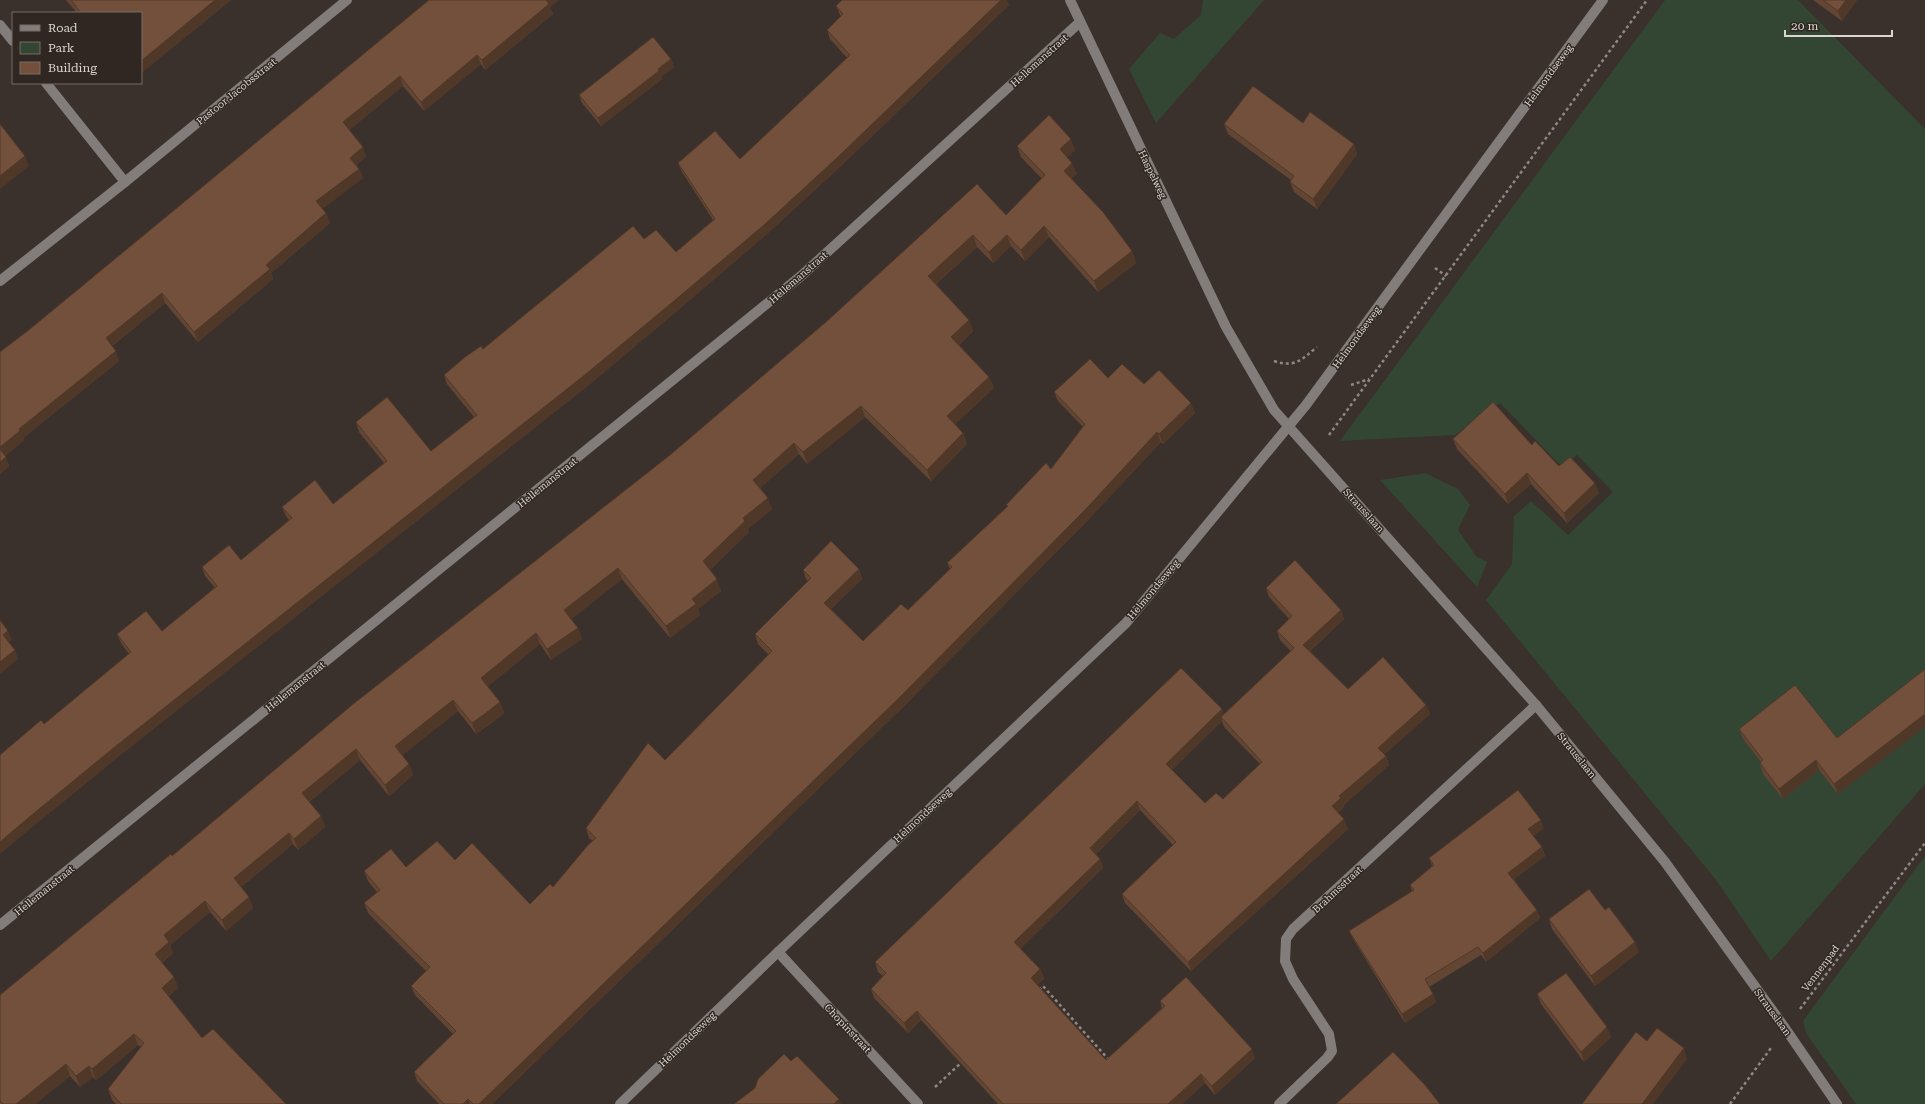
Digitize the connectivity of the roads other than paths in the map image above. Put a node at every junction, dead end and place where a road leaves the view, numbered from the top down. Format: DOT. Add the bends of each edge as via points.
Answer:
graph roads {
  1 [pos="347,0"];
  2 [pos="1070,0"];
  3 [pos="1603,0"];
  4 [pos="1080,22"];
  5 [pos="0,25"];
  6 [pos="12,40"];
  7 [pos="47,84"];
  8 [pos="125,182"];
  9 [pos="0,281"];
  10 [pos="1290,426"];
  11 [pos="1536,705"];
  12 [pos="0,925"];
  13 [pos="778,952"];
  14 [pos="620,1104"];
  15 [pos="918,1104"];
  16 [pos="1279,1104"];
  17 [pos="1837,1104"];
  1 -- 8 [label="street, Pastoor Jacobsstraat"];
  2 -- 4 [label="street, Haspelweg"];
  3 -- 10 [label="street, Helmondseweg"];
  4 -- 10 [label="street, Haspelweg" via="1237,348 1274,410"];
  4 -- 12 [label="street, Hellemanstraat" via="801,276"];
  5 -- 6 [label="street"];
  7 -- 8 [label="street"];
  8 -- 9 [label="street, Pastoor Jacobsstraat"];
  10 -- 11 [label="street, Strausslaan"];
  10 -- 13 [label="street, Helmondseweg" via="1126,623"];
  11 -- 16 [label="street, Brahmsstraat" via="1293,929 1286,939 1285,961 1293,979 1329,1034 1332,1051"];
  11 -- 17 [label="street, Strausslaan" via="1665,862"];
  13 -- 14 [label="street, Helmondseweg"];
  13 -- 15 [label="street, Chopinstraat"];
}
